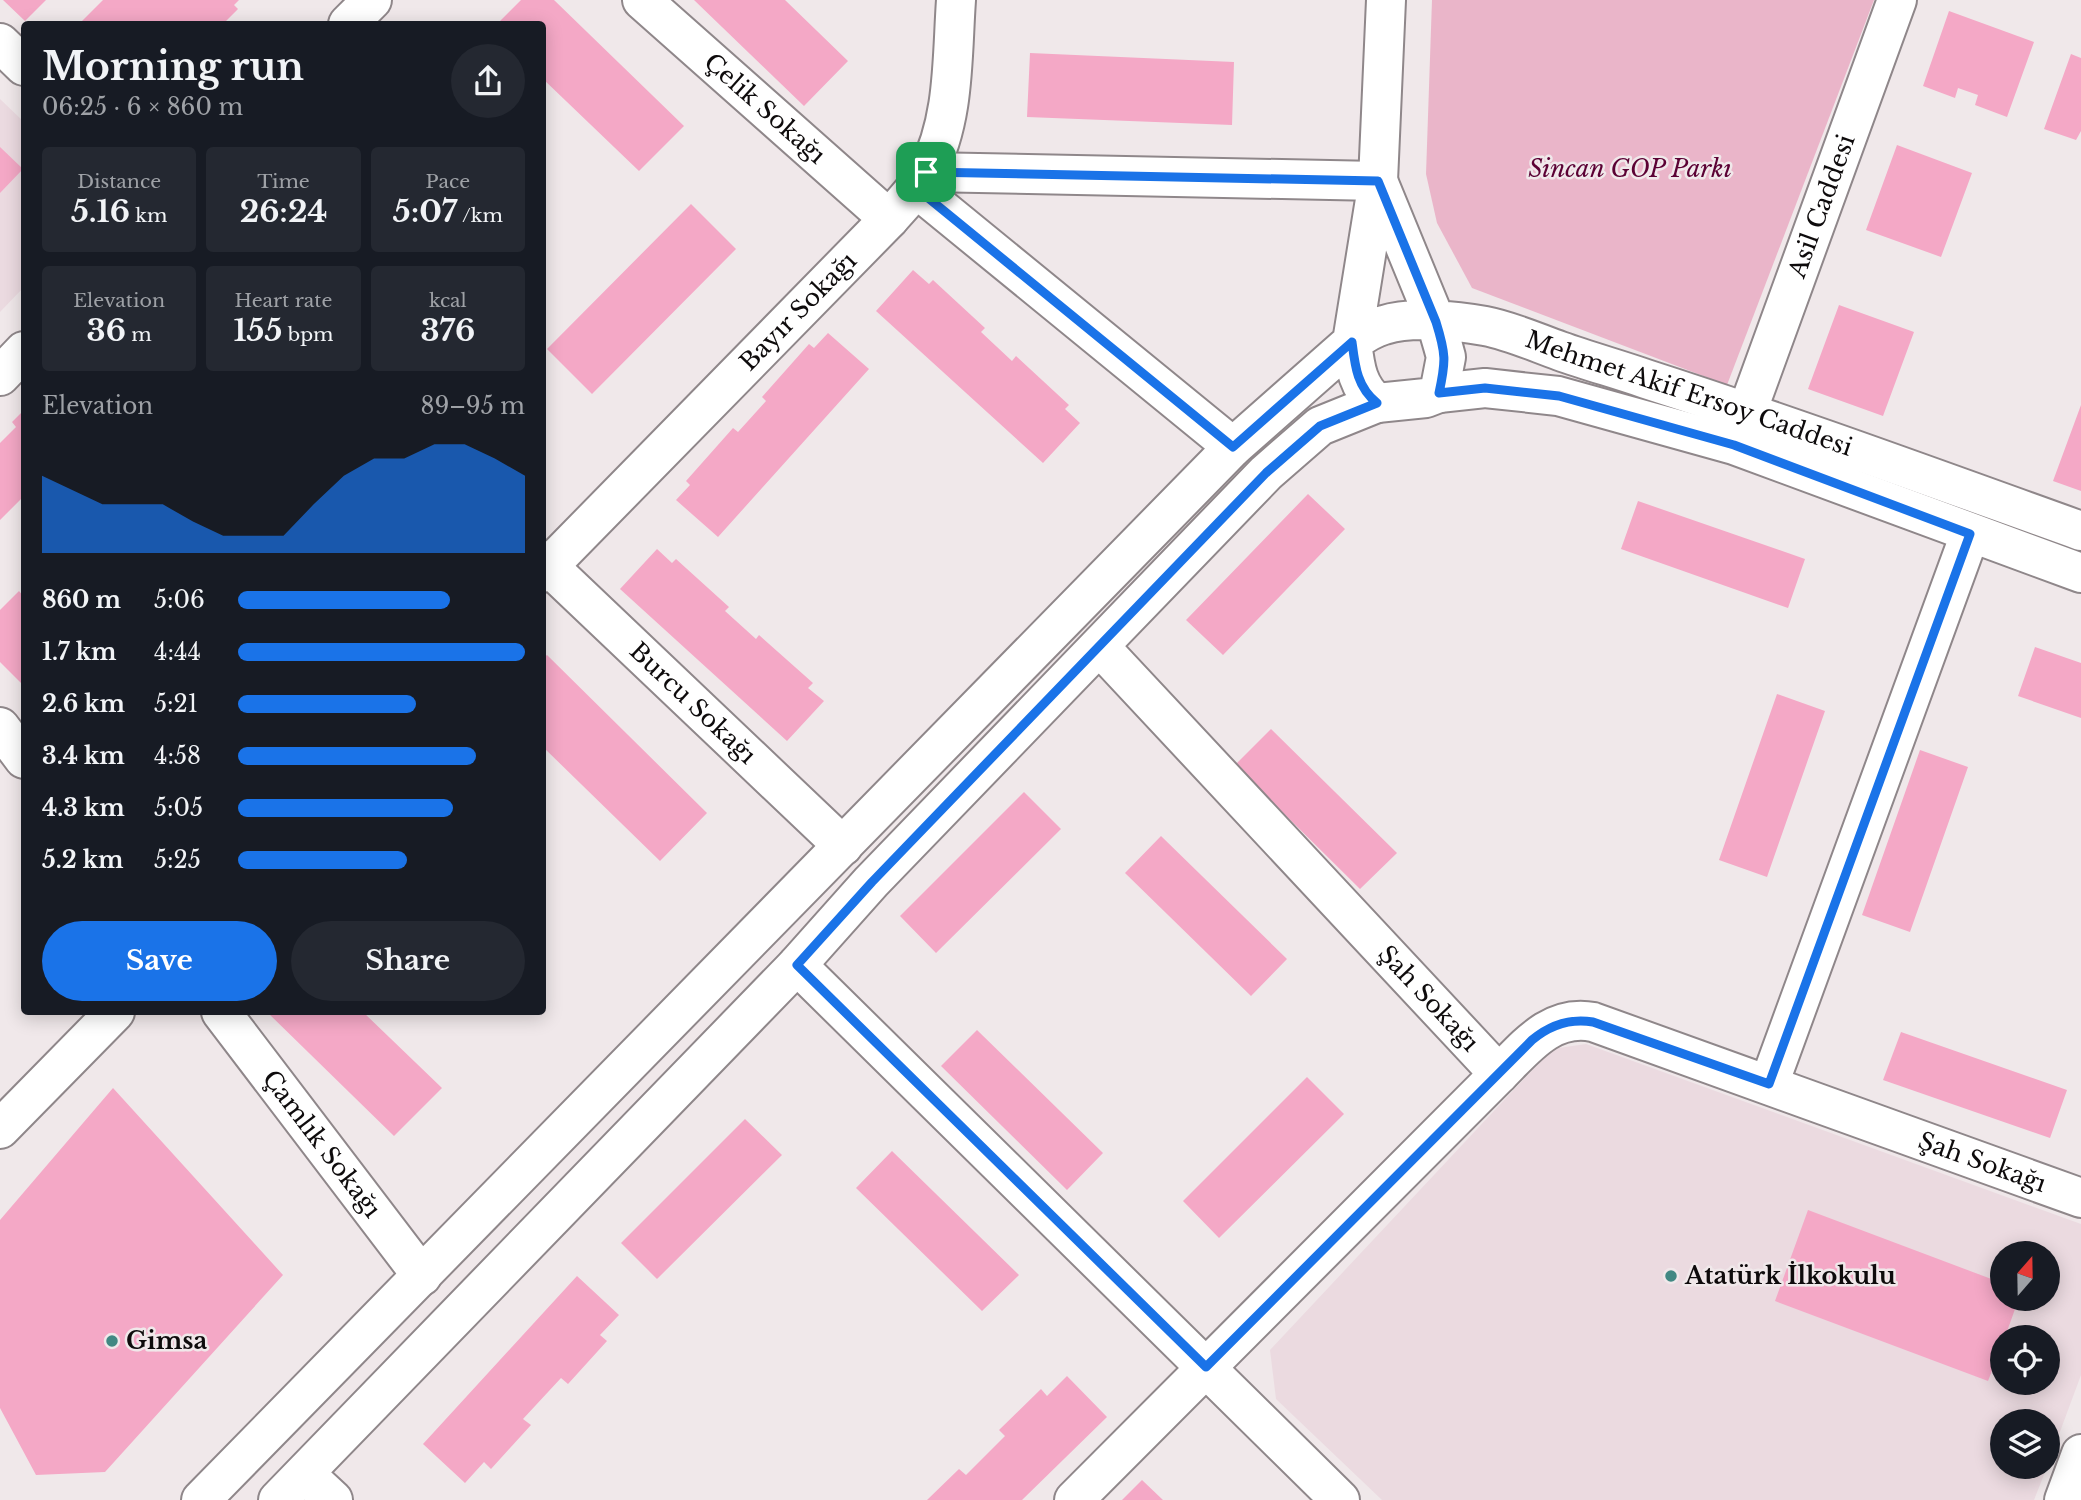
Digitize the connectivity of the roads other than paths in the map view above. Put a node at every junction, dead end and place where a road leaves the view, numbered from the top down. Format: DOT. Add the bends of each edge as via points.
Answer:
graph roads {
  1 [pos="372,0"];
  2 [pos="642,0"];
  3 [pos="956,0"];
  4 [pos="1386,0"];
  5 [pos="1897,0"];
  6 [pos="351,21"];
  7 [pos="0,43"];
  8 [pos="21,63"];
  9 [pos="921,180"];
  10 [pos="1378,181"];
  11 [pos="890,219"];
  12 [pos="1436,322"];
  13 [pos="1352,342"];
  14 [pos="21,354"];
  15 [pos="0,376"];
  16 [pos="1439,393"];
  17 [pos="1377,403"];
  18 [pos="1747,412"];
  19 [pos="1233,447"];
  20 [pos="2081,531"];
  21 [pos="1970,534"];
  22 [pos="546,565"];
  23 [pos="546,567"];
  24 [pos="2081,573"];
  25 [pos="1100,647"];
  26 [pos="0,727"];
  27 [pos="21,755"];
  28 [pos="843,846"];
  29 [pos="797,965"];
  30 [pos="111,1015"];
  31 [pos="222,1015"];
  32 [pos="1499,1074"];
  33 [pos="1769,1084"];
  34 [pos="0,1129"];
  35 [pos="2081,1198"];
  36 [pos="422,1276"];
  37 [pos="1206,1367"];
  38 [pos="2081,1454"];
  39 [pos="305,1474"];
  40 [pos="201,1500"];
  41 [pos="278,1500"];
  42 [pos="333,1500"];
  43 [pos="1074,1500"];
  44 [pos="1340,1500"];
  45 [pos="2064,1500"];
  1 -- 6 [label="street"];
  2 -- 11 [label="street, Çelik Sokağı"];
  3 -- 9 [label="street, Bayır Sokağı" via="946,117"];
  4 -- 10 [label="street"];
  5 -- 18 [label="street, Asil Caddesi"];
  7 -- 8 [label="street"];
  9 -- 10 [label="street"];
  9 -- 11 [label="street, Bayır Sokağı"];
  9 -- 19 [label="street"];
  10 -- 12 [label="street"];
  10 -- 13 [label="street"];
  11 -- 22 [label="street, Bayır Sokağı"];
  12 -- 13 [label="street" via="1396,322"];
  12 -- 16 [label="street" via="1446,357"];
  12 -- 18 [label="street, Mehmet Akif Ersoy Caddesi" via="1512,333"];
  13 -- 17 [label="street" via="1356,372 1368,396"];
  13 -- 19 [label="street"];
  14 -- 15 [label="street"];
  16 -- 17 [label="street"];
  16 -- 21 [label="street, Mehmet Akif Ersoy Caddesi" via="1485,388 1559,396 1734,445"];
  17 -- 25 [label="street" via="1320,426 1266,473"];
  18 -- 20 [label="street, Mehmet Akif Ersoy Caddesi"];
  19 -- 28 [label="street"];
  21 -- 24 [label="street, Mehmet Akif Ersoy Caddesi"];
  21 -- 33 [label="street"];
  23 -- 28 [label="street, Burcu Sokağı"];
  25 -- 29 [label="street"];
  25 -- 32 [label="street, Şah Sokağı"];
  26 -- 27 [label="street"];
  28 -- 36 [label="street"];
  29 -- 37 [label="street"];
  29 -- 39 [label="street"];
  30 -- 34 [label="street"];
  31 -- 36 [label="street, Çamlık Sokağı"];
  32 -- 33 [label="street, Şah Sokağı" via="1542,1032 1578,1020 1598,1023"];
  32 -- 37 [label="street"];
  33 -- 35 [label="street, Şah Sokağı"];
  36 -- 40 [label="street"];
  37 -- 43 [label="street"];
  37 -- 44 [label="street"];
  38 -- 45 [label="street"];
  39 -- 41 [label="street"];
  39 -- 42 [label="street"];
}
